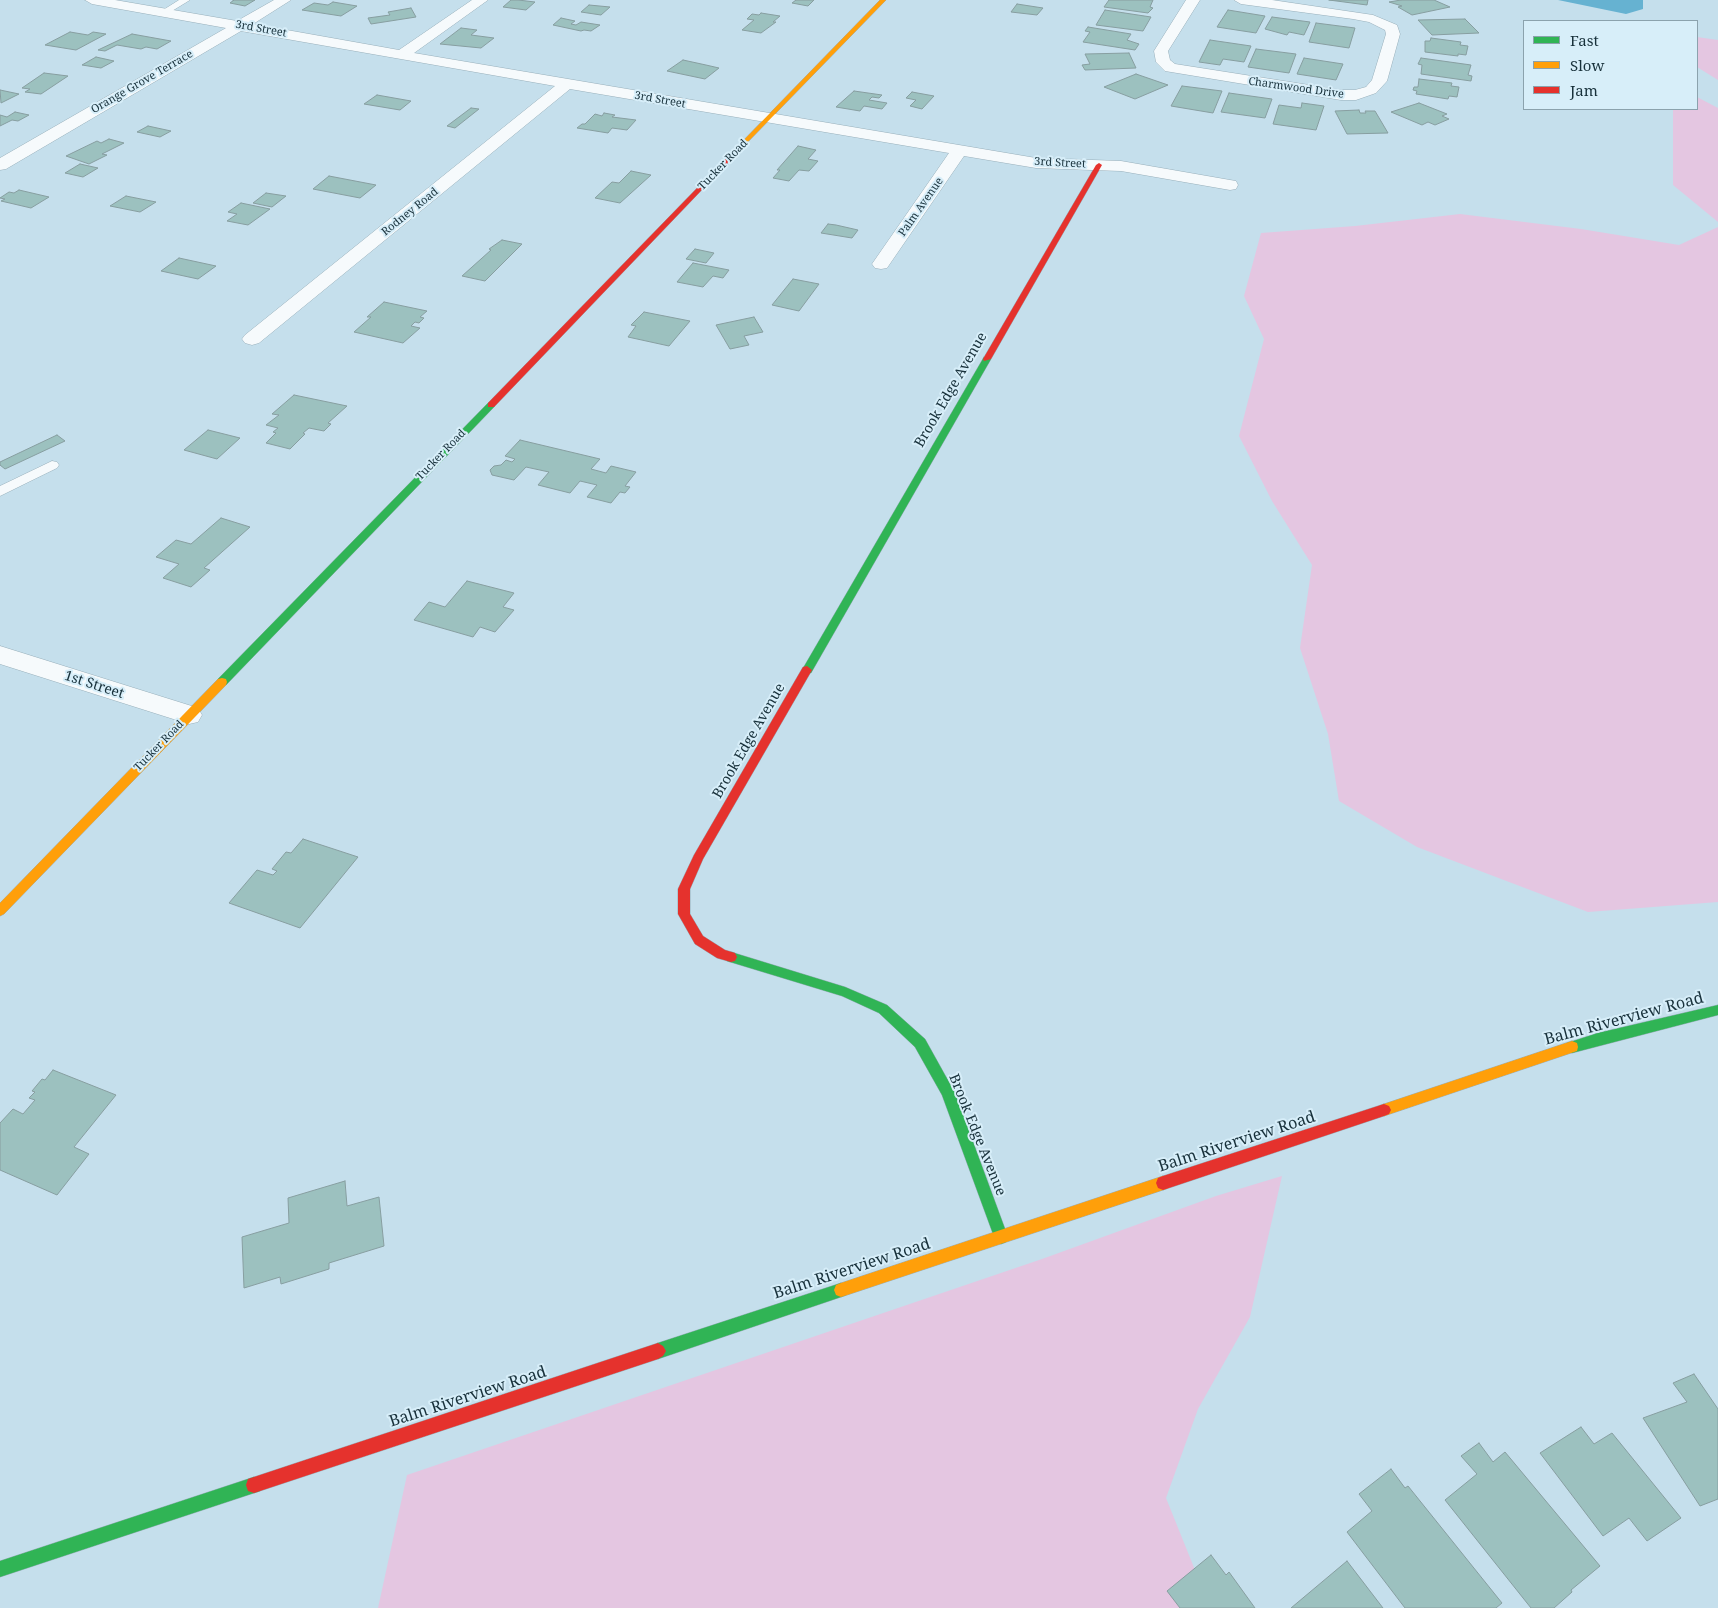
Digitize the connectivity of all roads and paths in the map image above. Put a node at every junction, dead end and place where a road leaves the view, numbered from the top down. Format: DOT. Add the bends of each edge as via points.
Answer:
graph roads {
  1 [pos="92,0"];
  2 [pos="186,0"];
  3 [pos="284,0"];
  4 [pos="481,0"];
  5 [pos="883,0"];
  6 [pos="1193,0"];
  7 [pos="1241,0"];
  8 [pos="164,12"];
  9 [pos="240,25"];
  10 [pos="401,54"];
  11 [pos="567,84"];
  12 [pos="769,118"];
  13 [pos="960,150"];
  14 [pos="0,165"];
  15 [pos="1099,165"];
  16 [pos="1230,185"];
  17 [pos="881,264"];
  18 [pos="252,339"];
  19 [pos="52,466"];
  20 [pos="0,492"];
  21 [pos="0,655"];
  22 [pos="189,715"];
  23 [pos="0,911"];
  24 [pos="1718,1010"];
  25 [pos="1001,1237"];
  26 [pos="0,1569"];
  1 -- 8 [label="street, 3rd Street"];
  2 -- 8 [label="lane"];
  3 -- 9 [label="street, Orange Grove Terrace"];
  4 -- 10 [label="street"];
  5 -- 12 [label="street, Tucker Road"];
  6 -- 7 [label="street, Charmwood Drive" via="1161,51 1160,57 1170,68 1341,95 1371,90 1379,81 1392,28 1373,19 1353,15"];
  8 -- 9 [label="street, 3rd Street"];
  9 -- 10 [label="street, 3rd Street"];
  9 -- 14 [label="street, Orange Grove Terrace"];
  10 -- 11 [label="street, 3rd Street"];
  11 -- 12 [label="street, 3rd Street"];
  11 -- 18 [label="street, Rodney Road"];
  12 -- 13 [label="street, 3rd Street"];
  12 -- 22 [label="street, Tucker Road"];
  13 -- 15 [label="street, 3rd Street" via="1036,163"];
  13 -- 17 [label="street, Palm Avenue"];
  15 -- 16 [label="street, 3rd Street"];
  15 -- 25 [label="street, Brook Edge Avenue" via="698,858 684,889 684,914 699,940 721,954 845,992 883,1009 920,1044 948,1093"];
  19 -- 20 [label="lane"];
  21 -- 22 [label="street, 1st Street"];
  22 -- 23 [label="street, Tucker Road"];
  24 -- 25 [label="street, Balm Riverview Road" via="1598,1039"];
  25 -- 26 [label="street, Balm Riverview Road"];
}
